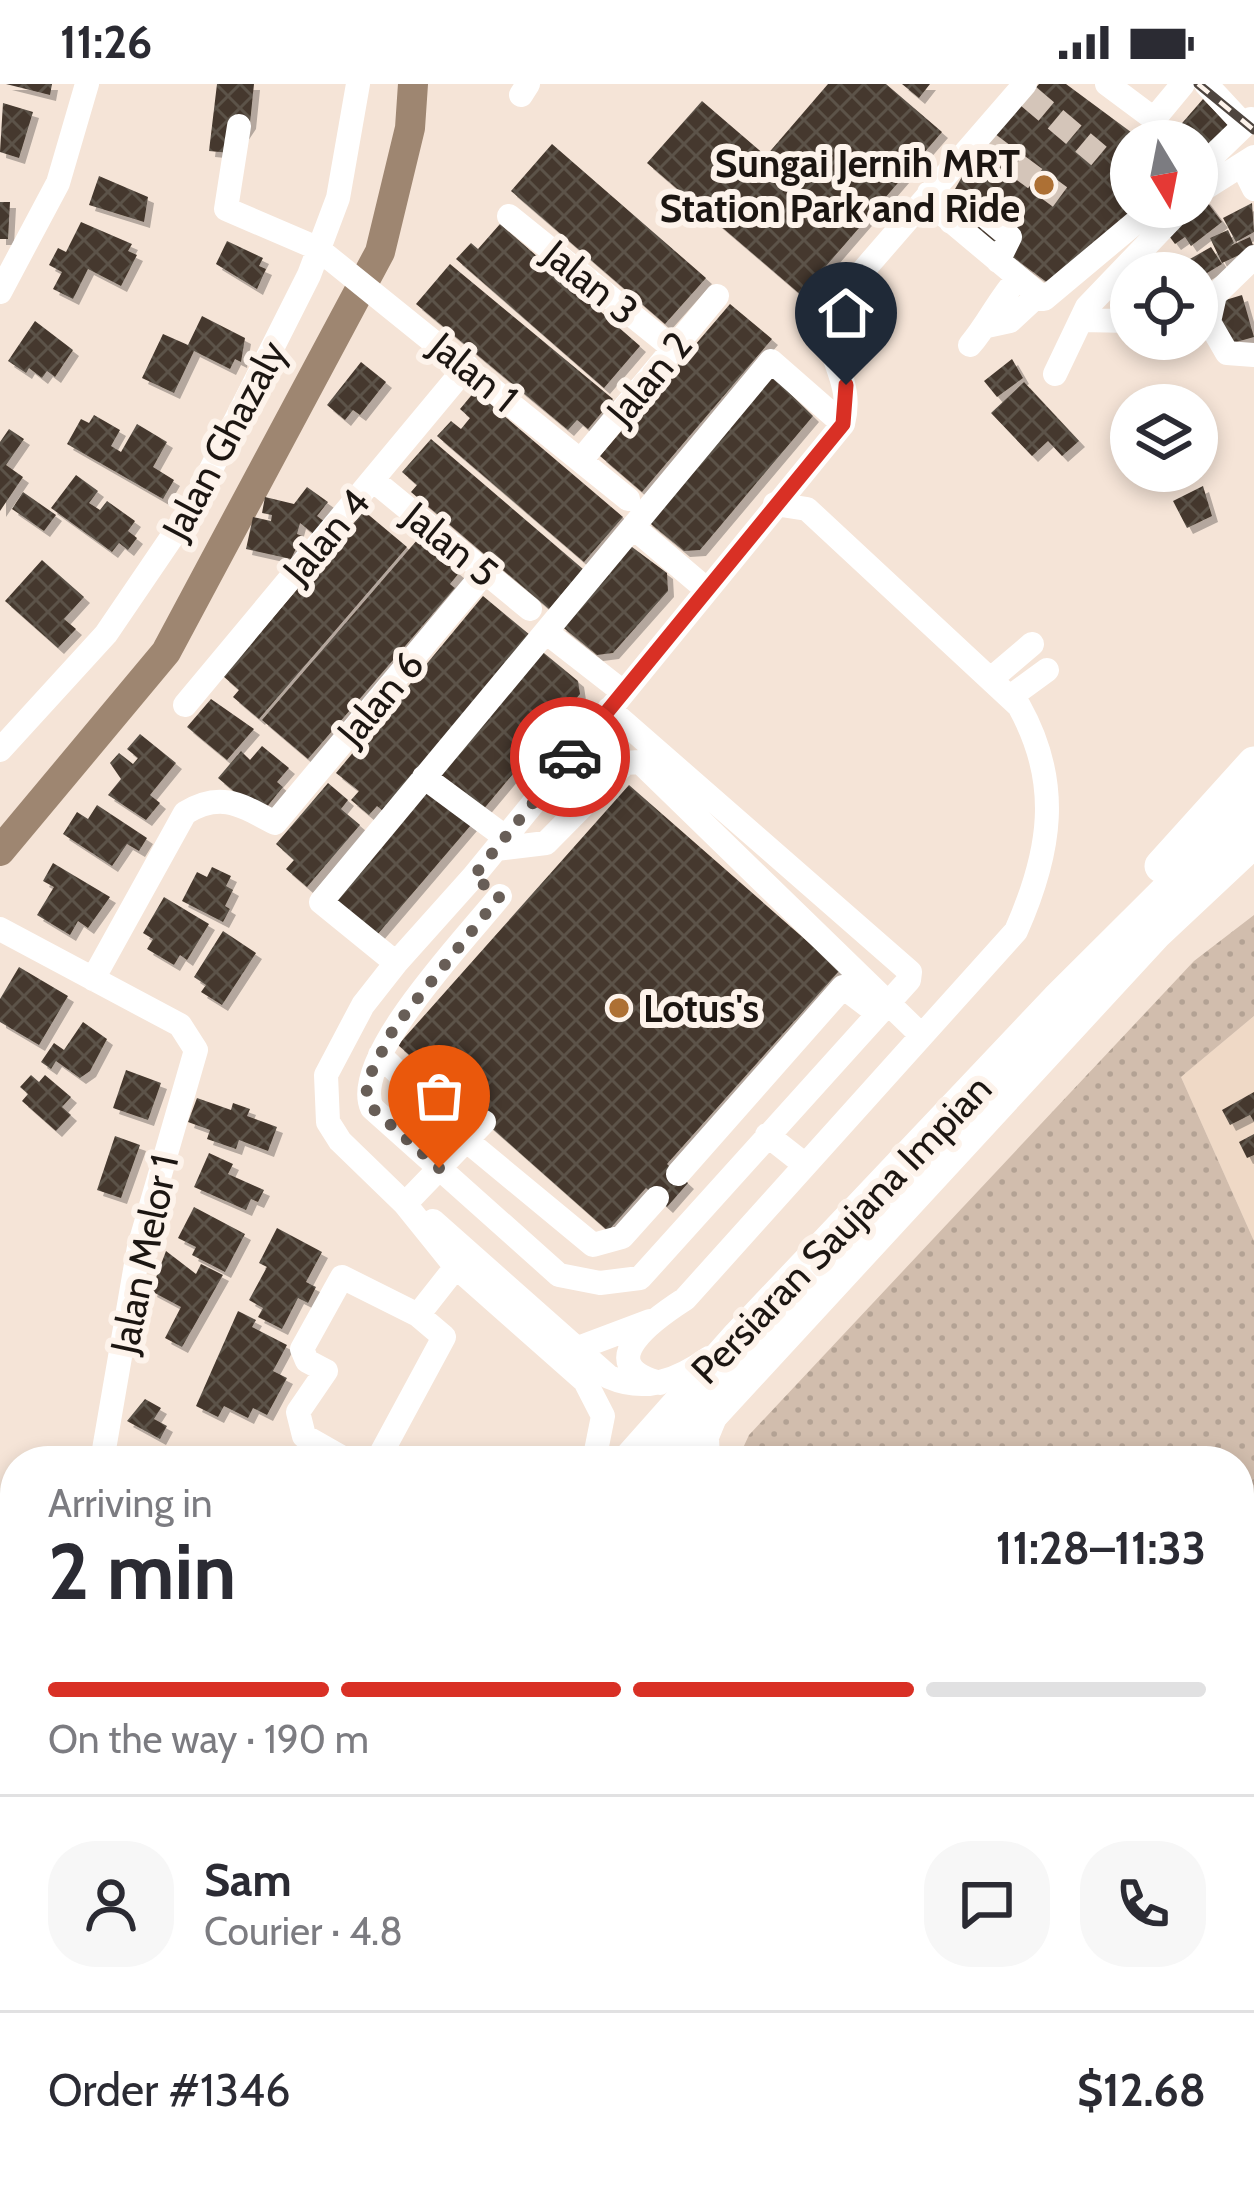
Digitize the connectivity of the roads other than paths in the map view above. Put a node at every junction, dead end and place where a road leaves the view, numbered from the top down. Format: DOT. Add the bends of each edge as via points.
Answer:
graph roads {
  1 [pos="87,84"];
  2 [pos="358,84"];
  3 [pos="1107,84"];
  4 [pos="1184,84"];
  5 [pos="1206,84"];
  6 [pos="1224,84"];
  7 [pos="1024,90"];
  8 [pos="1250,122"];
  9 [pos="239,126"];
  10 [pos="1218,152"];
  11 [pos="1248,161"];
  12 [pos="1218,180"];
  13 [pos="1254,189"];
  14 [pos="929,193"];
  15 [pos="508,216"];
  16 [pos="947,219"];
  17 [pos="896,227"];
  18 [pos="1129,228"];
  19 [pos="1161,228"];
  20 [pos="317,248"];
  21 [pos="1254,257"];
  22 [pos="1018,278"];
  23 [pos="1218,286"];
  24 [pos="0,292"];
  25 [pos="1038,295"];
  26 [pos="717,296"];
  27 [pos="1082,320"];
  28 [pos="1110,321"];
  29 [pos="1218,344"];
  30 [pos="674,349"];
  31 [pos="1254,356"];
  32 [pos="467,367"];
  33 [pos="1055,374"];
  34 [pos="843,424"];
  35 [pos="581,460"];
  36 [pos="801,473"];
  37 [pos="373,480"];
  38 [pos="628,499"];
  39 [pos="775,504"];
  40 [pos="807,509"];
  41 [pos="633,526"];
  42 [pos="485,572"];
  43 [pos="706,589"];
  44 [pos="530,609"];
  45 [pos="546,632"];
  46 [pos="1032,644"];
  47 [pos="1047,670"];
  48 [pos="991,679"];
  49 [pos="1010,698"];
  50 [pos="616,700"];
  51 [pos="185,705"];
  52 [pos="0,750"];
  53 [pos="1254,763"];
  54 [pos="424,777"];
  55 [pos="1254,804"];
  56 [pos="1254,842"];
  57 [pos="500,843"];
  58 [pos="1254,873"];
  59 [pos="473,877"];
  60 [pos="0,929"];
  61 [pos="396,963"];
  62 [pos="93,979"];
  63 [pos="882,1006"];
  64 [pos="1068,1010"];
  65 [pos="919,1033"];
  66 [pos="380,1055"];
  67 [pos="987,1096"];
  68 [pos="475,1131"];
  69 [pos="767,1135"];
  70 [pos="804,1164"];
  71 [pos="439,1168"];
  72 [pos="678,1174"];
  73 [pos="657,1198"];
  74 [pos="405,1204"];
  75 [pos="461,1259"];
  76 [pos="418,1316"];
  77 [pos="650,1321"];
  78 [pos="739,1336"];
  79 [pos="566,1352"];
  80 [pos="660,1383"];
  81 [pos="724,1396"];
  82 [pos="105,1446"];
  83 [pos="322,1446"];
  84 [pos="385,1446"];
  85 [pos="598,1446"];
  86 [pos="641,1446"];
  87 [pos="682,1446"];
  88 [pos="707,1446"];
  1 -- 24 [label="street" via="58,183"];
  2 -- 20 [label="street, Jalan Ghazaly" via="338,199"];
  3 -- 4 [label="street" via="1154,119"];
  5 -- 8 [label="street"];
  6 -- 8 [label="street"];
  7 -- 14 [label="street"];
  8 -- 10 [label="street"];
  9 -- 20 [label="street, Jalan 1" via="226,208"];
  11 -- 12 [label="street"];
  11 -- 13 [label="street"];
  14 -- 16 [label="street"];
  14 -- 17 [label="street"];
  15 -- 30 [label="street, Jalan 3"];
  16 -- 17 [label="street"];
  16 -- 22 [label="street"];
  17 -- 34 [label="street" via="836,302 826,329 846,385"];
  18 -- 25 [label="street" via="1044,299"];
  19 -- 27 [label="street"];
  20 -- 32 [label="street, Jalan 1"];
  20 -- 52 [label="street, Jalan Ghazaly" via="221,451 149,576"];
  21 -- 23 [label="street"];
  22 -- 25 [label="street"];
  22 -- 25 [label="street" via="992,305 978,336"];
  26 -- 30 [label="street, Jalan 2"];
  27 -- 28 [label="street"];
  27 -- 33 [label="street"];
  29 -- 31 [label="street"];
  30 -- 35 [label="street, Jalan 2"];
  32 -- 35 [label="street, Jalan 1"];
  32 -- 37 [label="street, Jalan 4"];
  34 -- 36 [label="street"];
  34 -- 41 [label="street" via="771,361"];
  35 -- 38 [label="street, Jalan 1"];
  36 -- 39 [label="street"];
  36 -- 40 [label="street"];
  37 -- 42 [label="street, Jalan 5"];
  37 -- 51 [label="street, Jalan 4"];
  39 -- 40 [label="street"];
  39 -- 43 [label="street"];
  40 -- 48 [label="street"];
  41 -- 43 [label="street"];
  41 -- 45 [label="street"];
  42 -- 44 [label="street, Jalan 5"];
  42 -- 62 [label="street, Jalan 6" via="275,824 234,801 208,799 185,813"];
  43 -- 50 [label="street"];
  45 -- 50 [label="street"];
  45 -- 54 [label="street"];
  46 -- 48 [label="street"];
  47 -- 49 [label="street"];
  48 -- 49 [label="street"];
  49 -- 65 [label="street" via="1041,746 1047,786 1033,893 1016,931"];
  50 -- 57 [label="street"];
  50 -- 63 [label="street" via="906,966 909,980"];
  53 -- 64 [label="highway" via="1110,923"];
  54 -- 57 [label="street"];
  54 -- 61 [label="street" via="321,902"];
  55 -- 64 [label="highway"];
  56 -- 64 [label="highway"];
  57 -- 59 [label="street"];
  57 -- 63 [label="street" via="545,843 625,764 640,762"];
  58 -- 64 [label="highway"];
  59 -- 61 [label="street"];
  59 -- 66 [label="street" via="508,901 394,1028"];
  60 -- 62 [label="street"];
  61 -- 74 [label="street" via="336,1053 324,1099 340,1141"];
  62 -- 82 [label="street, Jalan Melor 1" via="180,1025 196,1050 139,1247"];
  63 -- 65 [label="street"];
  63 -- 69 [label="street"];
  63 -- 72 [label="street" via="843,987"];
  64 -- 67 [label="highway, Persiaran Saujana Impian"];
  65 -- 70 [label="street"];
  66 -- 68 [label="street"];
  66 -- 71 [label="street" via="365,1085 372,1108"];
  67 -- 78 [label="highway, Persiaran Saujana Impian"];
  67 -- 81 [label="highway, Persiaran Saujana Impian"];
  68 -- 71 [label="street"];
  68 -- 73 [label="street" via="593,1245 622,1237"];
  69 -- 70 [label="street"];
  69 -- 71 [label="street" via="640,1278 600,1283 559,1275"];
  70 -- 77 [label="street" via="685,1299"];
  71 -- 74 [label="street"];
  74 -- 75 [label="street"];
  75 -- 76 [label="street"];
  75 -- 79 [label="street"];
  76 -- 83 [label="street" via="342,1277 302,1349 326,1371 298,1412 304,1436"];
  76 -- 84 [label="street" via="440,1328 441,1346"];
  77 -- 79 [label="street"];
  77 -- 80 [label="street" via="628,1353 638,1373"];
  78 -- 80 [label="street"];
  78 -- 86 [label="highway, Persiaran Saujana Impian"];
  79 -- 80 [label="street" via="624,1383"];
  79 -- 85 [label="street" via="597,1400"];
  81 -- 87 [label="highway, Persiaran Saujana Impian"];
  81 -- 88 [label="street"];
}
